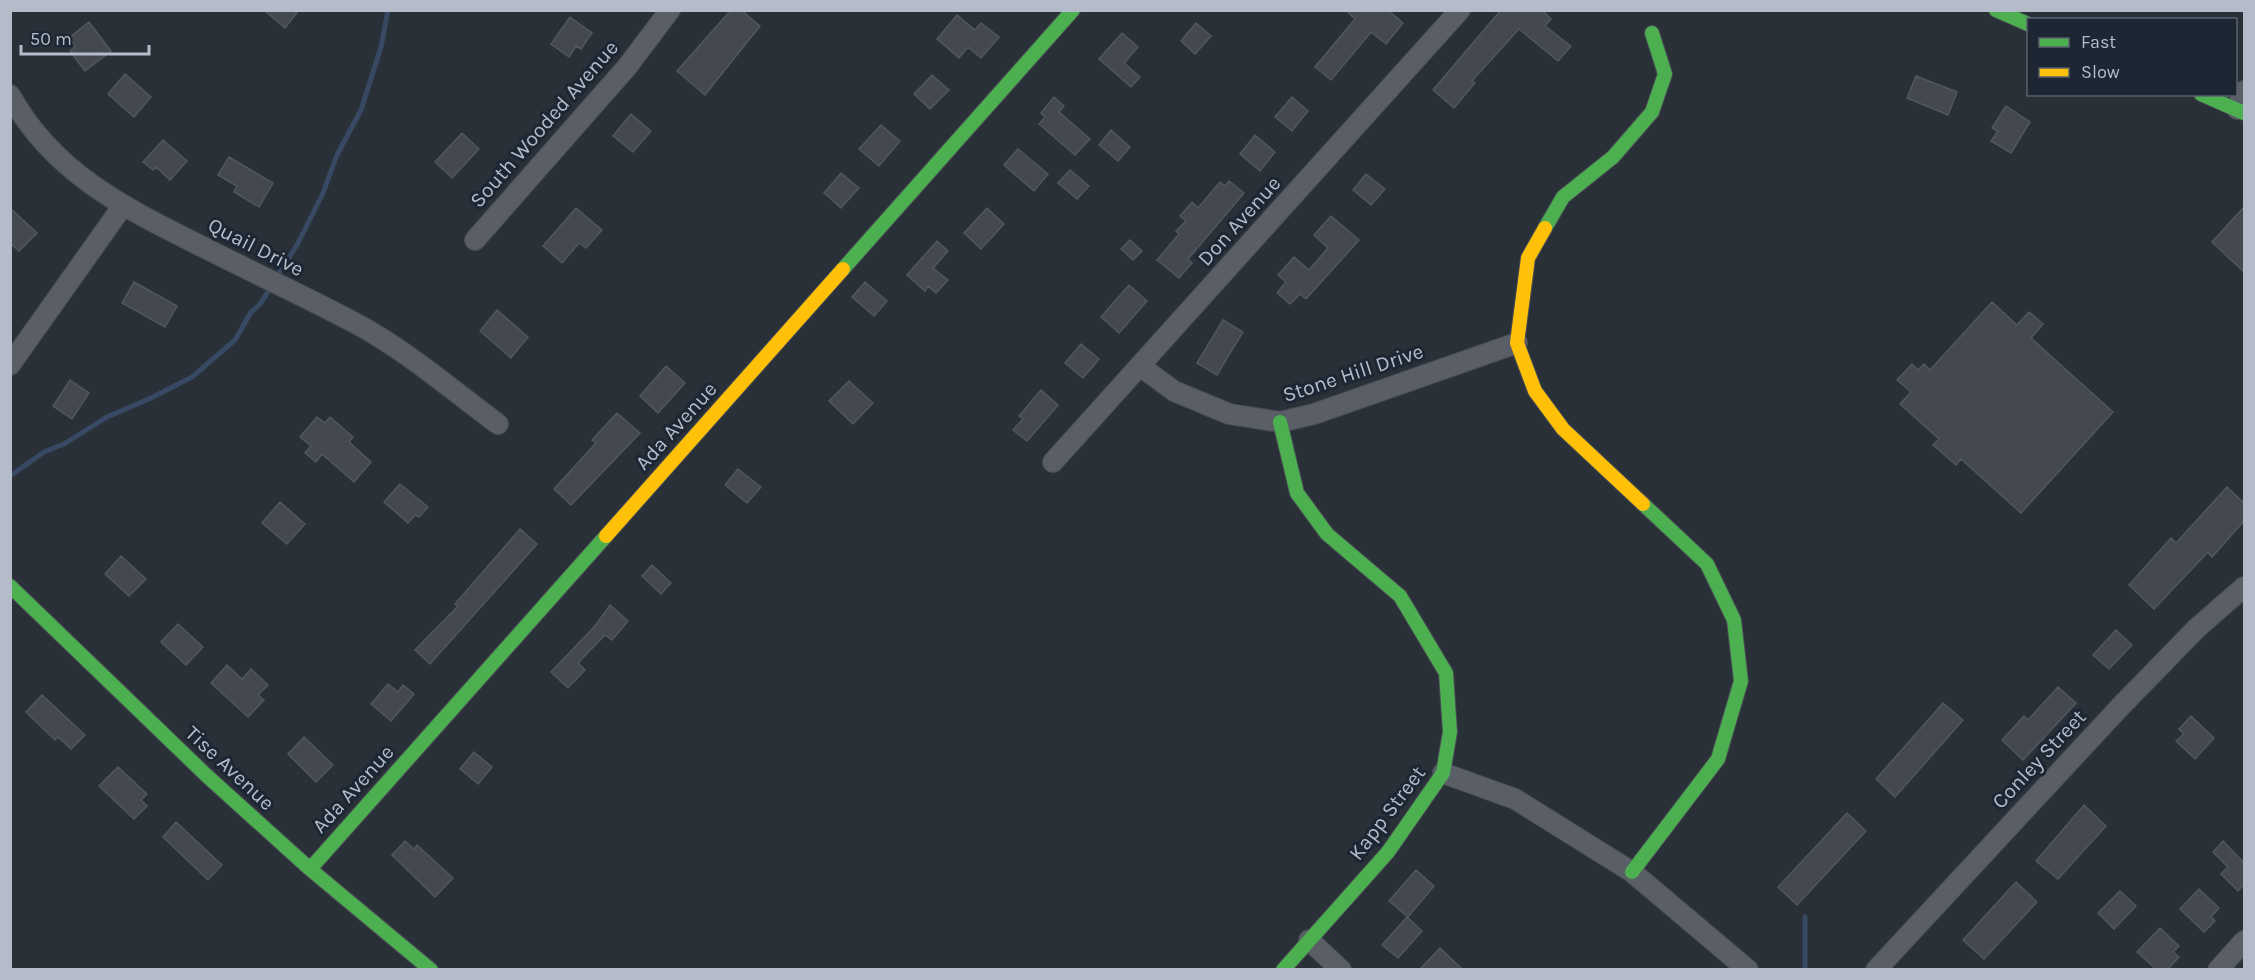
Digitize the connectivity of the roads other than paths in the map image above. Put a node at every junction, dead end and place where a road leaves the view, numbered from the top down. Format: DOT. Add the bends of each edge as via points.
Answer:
graph roads {
  1 [pos="670,10"];
  2 [pos="1073,10"];
  3 [pos="1460,10"];
  4 [pos="1995,10"];
  5 [pos="2027,24"];
  6 [pos="1652,33"];
  7 [pos="2244,91"];
  8 [pos="10,95"];
  9 [pos="2206,96"];
  10 [pos="2241,111"];
  11 [pos="122,207"];
  12 [pos="475,240"];
  13 [pos="1517,343"];
  14 [pos="10,365"];
  15 [pos="1140,366"];
  16 [pos="1280,422"];
  17 [pos="498,424"];
  18 [pos="1053,462"];
  19 [pos="10,586"];
  20 [pos="2244,587"];
  21 [pos="1443,774"];
  22 [pos="310,869"];
  23 [pos="1632,872"];
  24 [pos="1309,940"];
  25 [pos="2244,941"];
  26 [pos="431,969"];
  27 [pos="1283,969"];
  28 [pos="1341,969"];
  29 [pos="1748,969"];
  30 [pos="1876,969"];
  31 [pos="2218,969"];
  1 -- 12 [label="street, South Wooded Avenue" via="627,68"];
  2 -- 22 [label="street, Ada Avenue"];
  3 -- 15 [label="street, Don Avenue"];
  4 -- 5 [label="street"];
  6 -- 13 [label="street" via="1665,74 1652,112 1613,157 1563,197 1528,258"];
  7 -- 10 [label="street"];
  8 -- 11 [label="street, Quail Drive" via="47,147"];
  9 -- 10 [label="street"];
  11 -- 14 [label="street"];
  11 -- 17 [label="street, Quail Drive" via="359,325"];
  13 -- 16 [label="street, Stone Hill Drive" via="1314,414"];
  13 -- 23 [label="street" via="1535,391 1563,429 1707,564 1734,620 1741,681 1718,759"];
  15 -- 16 [label="street, Stone Hill Drive" via="1174,391 1229,414"];
  15 -- 18 [label="street, Don Avenue"];
  16 -- 21 [label="street, Kapp Street" via="1297,493 1327,534 1400,596 1446,673 1450,732"];
  19 -- 22 [label="street, Tise Avenue"];
  20 -- 30 [label="street, Conley Street" via="2127,699"];
  21 -- 23 [label="street" via="1515,799"];
  21 -- 24 [label="street, Kapp Street" via="1388,852"];
  22 -- 26 [label="street, Tise Avenue"];
  23 -- 29 [label="street"];
  24 -- 27 [label="street, Kapp Street"];
  24 -- 28 [label="street"];
  25 -- 31 [label="street"];
}
